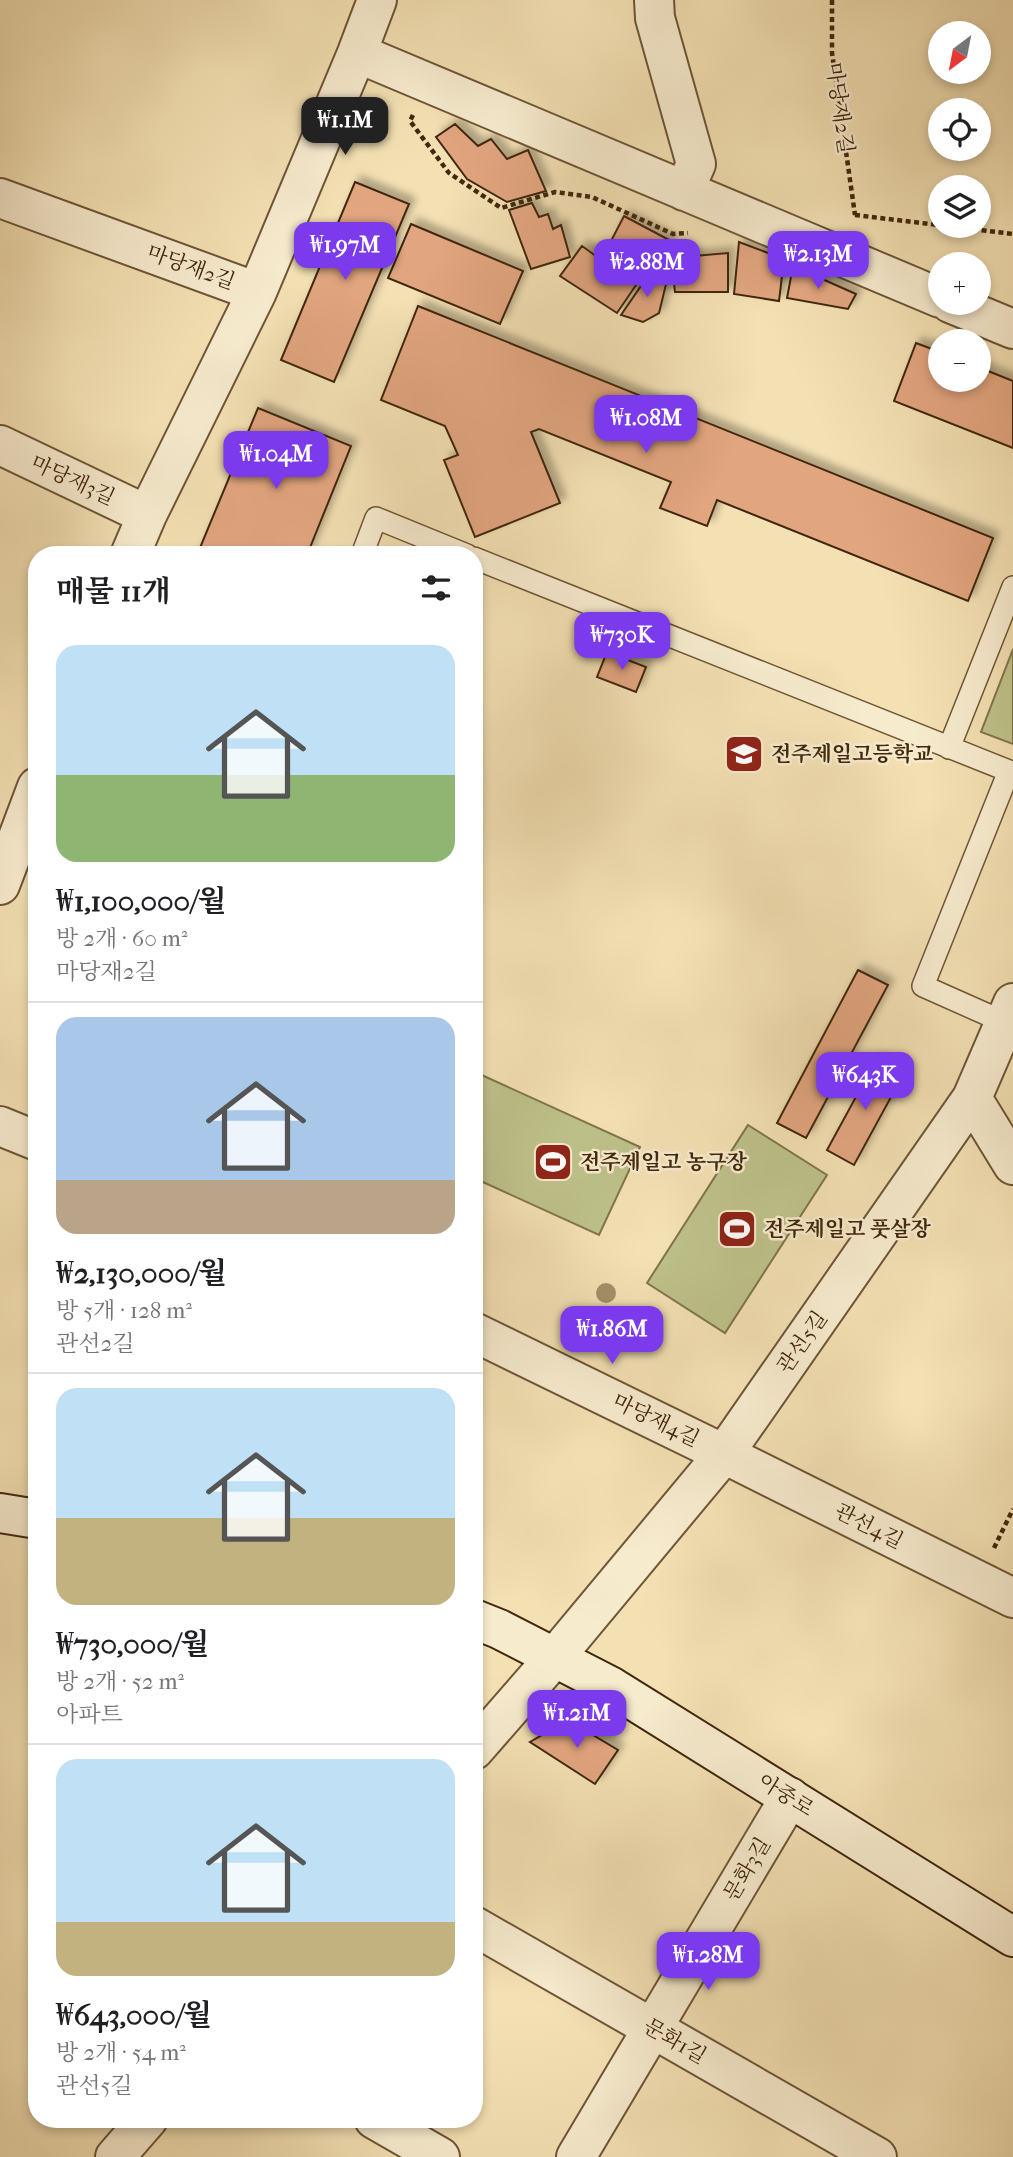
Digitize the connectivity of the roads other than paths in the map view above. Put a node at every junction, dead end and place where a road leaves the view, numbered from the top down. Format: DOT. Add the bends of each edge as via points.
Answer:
graph roads {
  1 [pos="377,0"];
  2 [pos="654,0"];
  3 [pos="357,53"];
  4 [pos="684,191"];
  5 [pos="0,198"];
  6 [pos="257,292"];
  7 [pos="928,293"];
  8 [pos="979,315"];
  9 [pos="1013,329"];
  10 [pos="0,445"];
  11 [pos="147,515"];
  12 [pos="135,546"];
  13 [pos="366,546"];
  14 [pos="444,546"];
  15 [pos="483,562"];
  16 [pos="1013,587"];
  17 [pos="949,748"];
  18 [pos="28,815"];
  19 [pos="0,885"];
  20 [pos="1009,1012"];
  21 [pos="972,1098"];
  22 [pos="0,1126"];
  23 [pos="28,1137"];
  24 [pos="1013,1165"];
  25 [pos="483,1336"];
  26 [pos="724,1454"];
  27 [pos="0,1513"];
  28 [pos="28,1518"];
  29 [pos="1013,1598"];
  30 [pos="483,1623"];
  31 [pos="555,1657"];
  32 [pos="483,1740"];
  33 [pos="790,1797"];
  34 [pos="483,1931"];
  35 [pos="1013,1937"];
  36 [pos="653,2028"];
  37 [pos="140,2128"];
  38 [pos="390,2128"];
  39 [pos="115,2157"];
  40 [pos="440,2157"];
  41 [pos="576,2157"];
  42 [pos="877,2157"];
  1 -- 3 [label="street, 마당재2길"];
  2 -- 4 [label="street" via="696,164"];
  3 -- 4 [label="street"];
  3 -- 6 [label="street, 마당재2길"];
  4 -- 7 [label="street"];
  5 -- 6 [label="street, 마당재2길"];
  6 -- 11 [label="street"];
  8 -- 9 [label="street"];
  10 -- 11 [label="street, 마당재3길"];
  11 -- 12 [label="street"];
  13 -- 14 [label="lane" via="376,519"];
  15 -- 17 [label="lane"];
  16 -- 17 [label="lane"];
  17 -- 20 [label="lane" via="1009,771 923,986"];
  18 -- 19 [label="street"];
  20 -- 21 [label="street, 관선5길"];
  21 -- 24 [label="street"];
  21 -- 26 [label="street, 관선5길"];
  22 -- 23 [label="street"];
  25 -- 26 [label="street, 마당재4길"];
  26 -- 29 [label="street, 관선4길"];
  26 -- 31 [label="street, 관선5길"];
  27 -- 28 [label="street"];
  30 -- 31 [label="street, 아중로"];
  31 -- 32 [label="street"];
  31 -- 33 [label="street, 아중로"];
  33 -- 35 [label="street, 아중로"];
  33 -- 36 [label="street, 문화3길"];
  34 -- 36 [label="street, 문화1길"];
  36 -- 41 [label="street, 문화3길"];
  36 -- 42 [label="street, 문화1길"];
  37 -- 39 [label="street"];
  38 -- 40 [label="street"];
}
